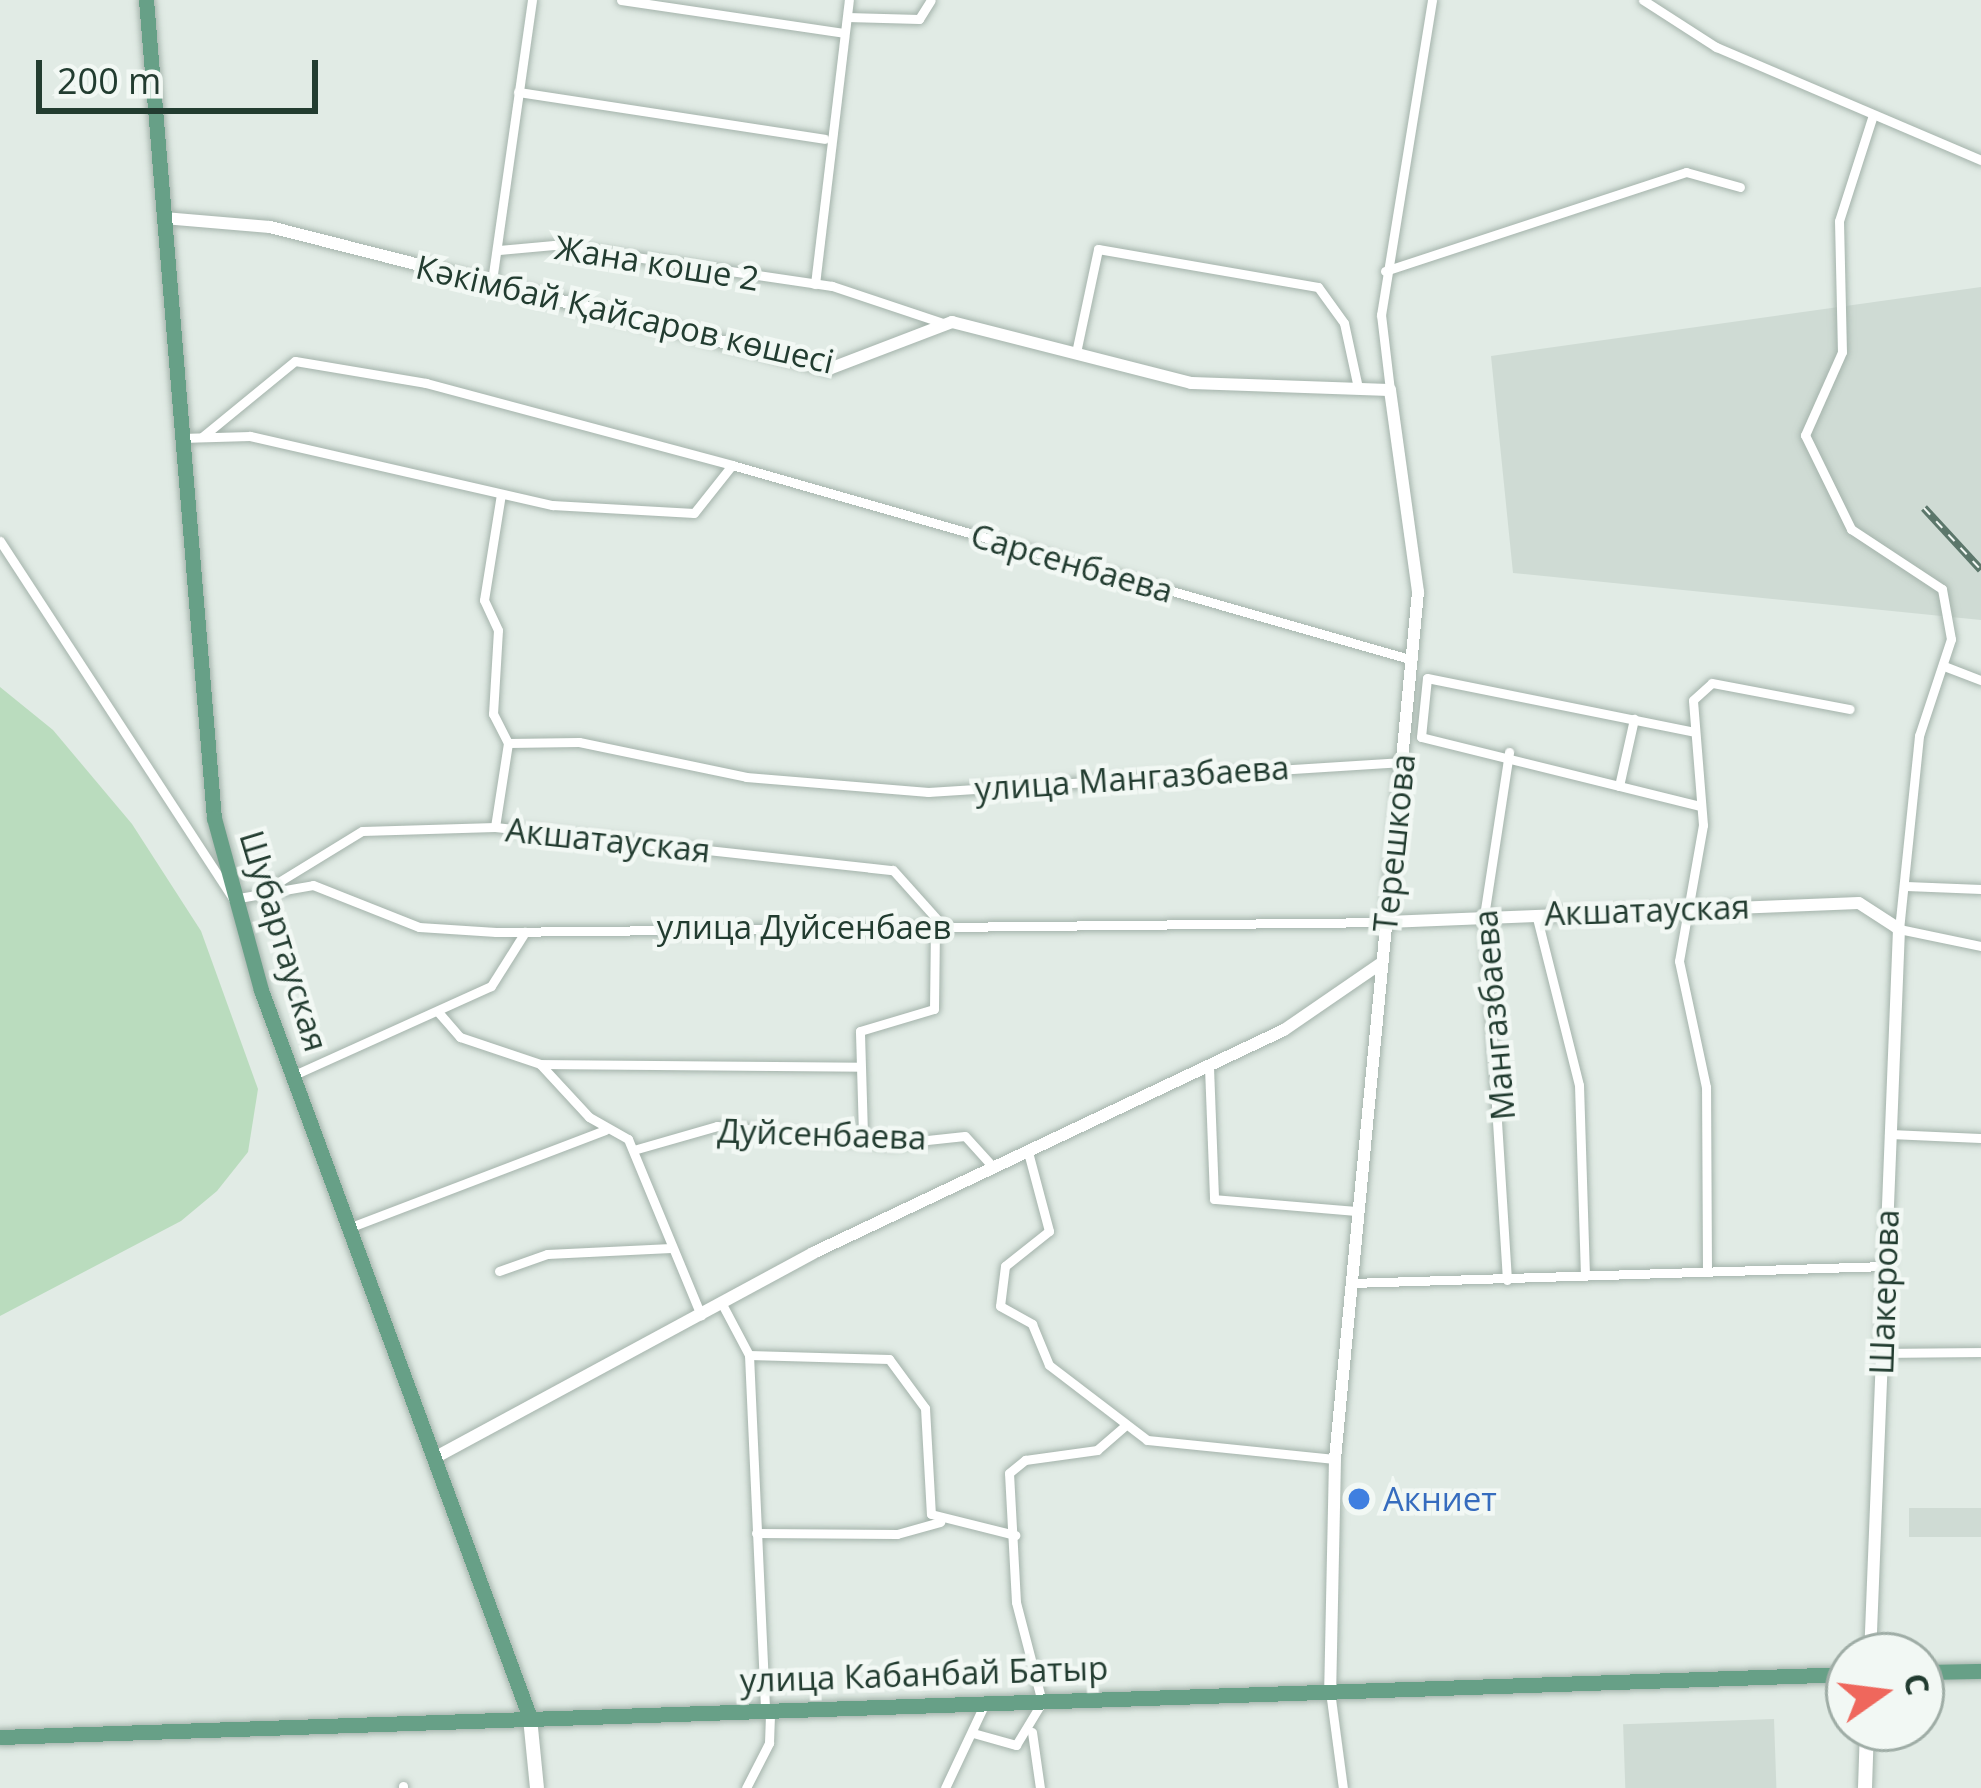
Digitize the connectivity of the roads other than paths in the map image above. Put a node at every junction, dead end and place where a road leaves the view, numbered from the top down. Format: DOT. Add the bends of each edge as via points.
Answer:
graph roads {
  1 [pos="146,0"];
  2 [pos="532,0"];
  3 [pos="622,0"];
  4 [pos="849,0"];
  5 [pos="932,0"];
  6 [pos="1432,0"];
  7 [pos="1643,0"];
  8 [pos="847,17"];
  9 [pos="844,33"];
  10 [pos="518,92"];
  11 [pos="1872,118"];
  12 [pos="824,139"];
  13 [pos="1981,160"];
  14 [pos="1740,187"];
  15 [pos="164,218"];
  16 [pos="499,250"];
  17 [pos="1385,271"];
  18 [pos="492,281"];
  19 [pos="814,284"];
  20 [pos="940,322"];
  21 [pos="1077,348"];
  22 [pos="1358,388"];
  23 [pos="1390,390"];
  24 [pos="201,437"];
  25 [pos="182,438"];
  26 [pos="732,465"];
  27 [pos="501,494"];
  28 [pos="0,541"];
  29 [pos="1413,660"];
  30 [pos="1944,666"];
  31 [pos="1981,680"];
  32 [pos="1850,709"];
  33 [pos="1634,719"];
  34 [pos="1691,731"];
  35 [pos="1405,736"];
  36 [pos="1421,737"];
  37 [pos="508,743"];
  38 [pos="1509,752"];
  39 [pos="1403,762"];
  40 [pos="1619,786"];
  41 [pos="1700,806"];
  42 [pos="495,827"];
  43 [pos="1906,886"];
  44 [pos="1978,886"];
  45 [pos="263,891"];
  46 [pos="233,898"];
  47 [pos="1689,906"];
  48 [pos="1536,914"];
  49 [pos="1484,916"];
  50 [pos="1387,922"];
  51 [pos="939,926"];
  52 [pos="1899,928"];
  53 [pos="525,932"];
  54 [pos="1981,946"];
  55 [pos="1380,963"];
  56 [pos="439,1013"];
  57 [pos="540,1064"];
  58 [pos="859,1067"];
  59 [pos="1209,1067"];
  60 [pos="294,1075"];
  61 [pos="605,1130"];
  62 [pos="1889,1133"];
  63 [pos="862,1134"];
  64 [pos="1981,1138"];
  65 [pos="637,1149"];
  66 [pos="1028,1152"];
  67 [pos="994,1168"];
  68 [pos="1357,1211"];
  69 [pos="351,1227"];
  70 [pos="671,1248"];
  71 [pos="1886,1267"];
  72 [pos="1707,1270"];
  73 [pos="499,1271"];
  74 [pos="1585,1274"];
  75 [pos="1507,1280"];
  76 [pos="1352,1283"];
  77 [pos="722,1304"];
  78 [pos="701,1316"];
  79 [pos="1981,1352"];
  80 [pos="1882,1353"];
  81 [pos="749,1354"];
  82 [pos="1123,1427"];
  83 [pos="436,1457"];
  84 [pos="1335,1459"];
  85 [pos="940,1522"];
  86 [pos="756,1533"];
  87 [pos="1015,1535"];
  88 [pos="1871,1632"];
  89 [pos="1981,1671"];
  90 [pos="1945,1672"];
  91 [pos="1825,1675"];
  92 [pos="1330,1691"];
  93 [pos="1042,1702"];
  94 [pos="984,1705"];
  95 [pos="767,1708"];
  96 [pos="530,1718"];
  97 [pos="1032,1732"];
  98 [pos="973,1733"];
  99 [pos="0,1737"];
  100 [pos="1867,1752"];
  101 [pos="1039,1787"];
  102 [pos="537,1788"];
  103 [pos="746,1788"];
  104 [pos="945,1788"];
  105 [pos="1343,1788"];
  106 [pos="1865,1788"];
  1 -- 15 [label="main road, Шубартауская"];
  2 -- 10 [label="street"];
  3 -- 9 [label="street"];
  4 -- 8 [label="street"];
  5 -- 8 [label="street" via="919,19"];
  6 -- 17 [label="street, Терешкова"];
  7 -- 11 [label="street" via="1716,47"];
  8 -- 9 [label="street"];
  9 -- 12 [label="street"];
  10 -- 12 [label="street"];
  10 -- 16 [label="street"];
  11 -- 13 [label="street"];
  11 -- 30 [label="street" via="1838,220 1842,352 1805,435 1808,460 1851,529 1942,589"];
  12 -- 19 [label="street"];
  14 -- 17 [label="street" via="1686,172"];
  15 -- 18 [label="street, Кәкімбай Қайсаров көшесі" via="270,227"];
  15 -- 25 [label="main road, Шубартауская"];
  16 -- 18 [label="street"];
  16 -- 19 [label="street, Жана коше 2" via="554,245"];
  17 -- 23 [label="street, Терешкова"];
  18 -- 20 [label="street, Кәкімбай Қайсаров көшесі" via="829,369"];
  19 -- 20 [label="street, Жана коше 2"];
  20 -- 21 [label="street"];
  21 -- 22 [label="street" via="1191,383"];
  21 -- 22 [label="street" via="1098,249 1318,286 1344,323"];
  22 -- 23 [label="street"];
  23 -- 29 [label="street, Терешкова" via="1418,540"];
  24 -- 25 [label="street"];
  24 -- 26 [label="street, Сарсенбаева" via="295,361 426,383"];
  24 -- 27 [label="street" via="250,436"];
  25 -- 46 [label="main road, Шубартауская" via="214,818"];
  26 -- 27 [label="street" via="694,513"];
  26 -- 29 [label="street, Сарсенбаева"];
  27 -- 37 [label="street" via="484,600 498,630 493,714"];
  28 -- 46 [label="street"];
  29 -- 35 [label="street, Терешкова"];
  30 -- 31 [label="street"];
  30 -- 43 [label="street" via="1919,736"];
  32 -- 34 [label="street" via="1712,683 1693,700"];
  33 -- 34 [label="street"];
  33 -- 36 [label="street" via="1427,678"];
  33 -- 40 [label="street"];
  34 -- 41 [label="street"];
  35 -- 36 [label="street"];
  35 -- 39 [label="street, Терешкова"];
  36 -- 38 [label="street"];
  37 -- 39 [label="street, улица Мангазбаева" via="579,742 746,777 928,792"];
  37 -- 42 [label="street"];
  38 -- 40 [label="street"];
  38 -- 49 [label="street, Мангазбаева"];
  39 -- 50 [label="street, Терешкова"];
  40 -- 41 [label="street"];
  41 -- 47 [label="street"];
  42 -- 45 [label="street, Акшатауская" via="362,832 322,845"];
  42 -- 51 [label="street, Акшатауская" via="893,869"];
  43 -- 44 [label="street"];
  43 -- 52 [label="street"];
  45 -- 46 [label="street, улица Дуйсенбаев"];
  45 -- 53 [label="street, улица Дуйсенбаев" via="340,889 419,927"];
  46 -- 60 [label="main road, Шубартауская"];
  47 -- 48 [label="street, Акшатауская"];
  47 -- 52 [label="street, Акшатауская" via="1859,903"];
  47 -- 72 [label="street" via="1679,961 1706,1087"];
  48 -- 49 [label="street, Акшатауская"];
  48 -- 74 [label="street" via="1579,1085"];
  49 -- 50 [label="street, Акшатауская"];
  49 -- 75 [label="street, Мангазбаева"];
  50 -- 51 [label="street, улица Дуйсенбаев"];
  50 -- 55 [label="street, Терешкова"];
  51 -- 53 [label="street, улица Дуйсенбаев"];
  51 -- 58 [label="street" via="934,1010 868,1024"];
  52 -- 54 [label="street"];
  52 -- 62 [label="street, Шакерова"];
  53 -- 56 [label="street" via="491,986"];
  55 -- 59 [label="street"];
  55 -- 68 [label="street, Терешкова"];
  56 -- 57 [label="street" via="460,1037"];
  56 -- 60 [label="street"];
  57 -- 58 [label="street"];
  57 -- 61 [label="street"];
  58 -- 63 [label="street"];
  59 -- 66 [label="street"];
  59 -- 68 [label="street" via="1214,1199"];
  60 -- 69 [label="main road, Шубартауская"];
  61 -- 65 [label="street"];
  61 -- 69 [label="street"];
  62 -- 64 [label="street"];
  62 -- 71 [label="street, Шакерова"];
  63 -- 65 [label="street, Дуйсенбаева" via="717,1126"];
  63 -- 67 [label="street, Дуйсенбаева" via="890,1144 965,1136"];
  65 -- 70 [label="street"];
  66 -- 67 [label="street"];
  66 -- 82 [label="street" via="1048,1231 1006,1266 1000,1306 1032,1324 1049,1365"];
  67 -- 77 [label="street"];
  68 -- 76 [label="street, Терешкова"];
  69 -- 83 [label="main road, Шубартауская"];
  70 -- 73 [label="street" via="547,1254"];
  70 -- 78 [label="street"];
  71 -- 72 [label="street"];
  71 -- 80 [label="street, Шакерова"];
  72 -- 74 [label="street"];
  74 -- 75 [label="street"];
  75 -- 76 [label="street"];
  76 -- 84 [label="street, Терешкова"];
  77 -- 78 [label="street"];
  77 -- 81 [label="street"];
  78 -- 83 [label="street"];
  79 -- 80 [label="street"];
  80 -- 88 [label="street, Шакерова"];
  81 -- 85 [label="street" via="832,1350 904,1372 925,1408 927,1502"];
  81 -- 86 [label="street"];
  82 -- 84 [label="street" via="1168,1444"];
  82 -- 87 [label="street" via="1081,1456 1015,1464"];
  83 -- 96 [label="main road, Шубартауская"];
  84 -- 92 [label="street, Терешкова"];
  85 -- 86 [label="street" via="897,1534"];
  85 -- 87 [label="street"];
  86 -- 95 [label="street"];
  87 -- 93 [label="street" via="1016,1602"];
  89 -- 90 [label="main road"];
  91 -- 92 [label="main road, улица Кабанбай Батыр"];
  92 -- 93 [label="main road, улица Кабанбай Батыр"];
  92 -- 105 [label="street"];
  93 -- 94 [label="main road, улица Кабанбай Батыр"];
  93 -- 97 [label="street"];
  94 -- 95 [label="main road, улица Кабанбай Батыр"];
  94 -- 98 [label="street"];
  95 -- 96 [label="main road, улица Кабанбай Батыр"];
  95 -- 103 [label="street" via="769,1743"];
  96 -- 99 [label="main road, улица Кабанбай Батыр"];
  96 -- 102 [label="main road"];
  97 -- 98 [label="street" via="997,1747"];
  97 -- 101 [label="street"];
  98 -- 104 [label="street"];
  100 -- 106 [label="main road"];
}
